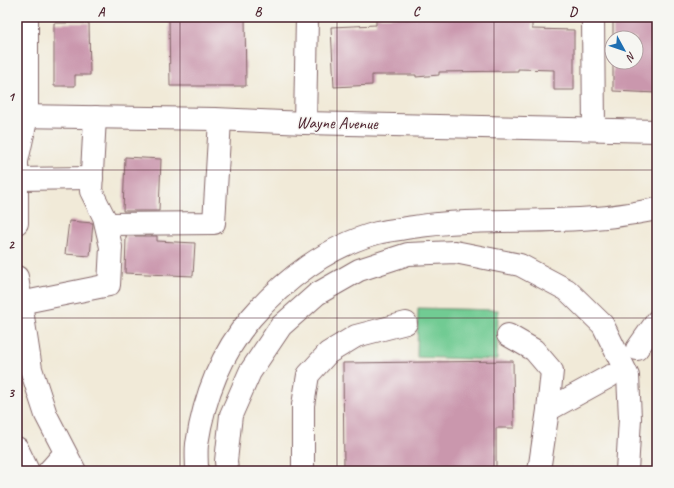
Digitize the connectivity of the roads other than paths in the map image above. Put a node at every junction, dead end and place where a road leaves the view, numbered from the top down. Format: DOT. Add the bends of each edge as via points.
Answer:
graph roads {
  1 [pos="27,17"];
  2 [pos="307,17"];
  3 [pos="593,17"];
  4 [pos="22,44"];
  5 [pos="22,116"];
  6 [pos="95,117"];
  7 [pos="220,120"];
  8 [pos="305,123"];
  9 [pos="594,129"];
  10 [pos="657,131"];
  11 [pos="92,178"];
  12 [pos="17,179"];
  13 [pos="657,209"];
  14 [pos="17,223"];
  15 [pos="106,224"];
  16 [pos="17,277"];
  17 [pos="19,304"];
  18 [pos="657,321"];
  19 [pos="406,323"];
  20 [pos="508,335"];
  21 [pos="637,349"];
  22 [pos="610,376"];
  23 [pos="548,410"];
  24 [pos="17,448"];
  25 [pos="70,462"];
  26 [pos="28,471"];
  27 [pos="48,471"];
  28 [pos="197,471"];
  29 [pos="227,471"];
  30 [pos="303,471"];
  31 [pos="539,471"];
  32 [pos="627,471"];
  1 -- 4 [label="main road"];
  2 -- 8 [label="main road"];
  3 -- 9 [label="main road"];
  4 -- 5 [label="main road"];
  5 -- 6 [label="main road, Wayne Avenue"];
  5 -- 12 [label="main road"];
  6 -- 7 [label="main road, Wayne Avenue"];
  6 -- 11 [label="main road"];
  7 -- 8 [label="main road, Wayne Avenue"];
  7 -- 15 [label="main road" via="214,223"];
  8 -- 9 [label="main road, Wayne Avenue"];
  9 -- 10 [label="main road, Wayne Avenue"];
  11 -- 12 [label="main road"];
  11 -- 15 [label="main road" via="91,191"];
  12 -- 14 [label="main road"];
  13 -- 28 [label="main road" via="594,218 474,221 431,225 378,233 336,249 298,274 266,300 240,331 219,366 205,402 197,445"];
  15 -- 17 [label="main road" via="111,247 110,284"];
  16 -- 17 [label="main road"];
  17 -- 25 [label="main road" via="31,369 46,415"];
  18 -- 21 [label="main road"];
  19 -- 30 [label="main road" via="356,336 328,353 308,375 303,405"];
  20 -- 23 [label="main road" via="534,350 552,371"];
  22 -- 23 [label="main road"];
  23 -- 31 [label="main road"];
  24 -- 26 [label="main road"];
  25 -- 27 [label="main road"];
  29 -- 32 [label="main road" via="231,415 250,372 281,326 317,294 359,270 408,254 455,252 520,265 567,290 603,325 628,376 630,418"];
}
